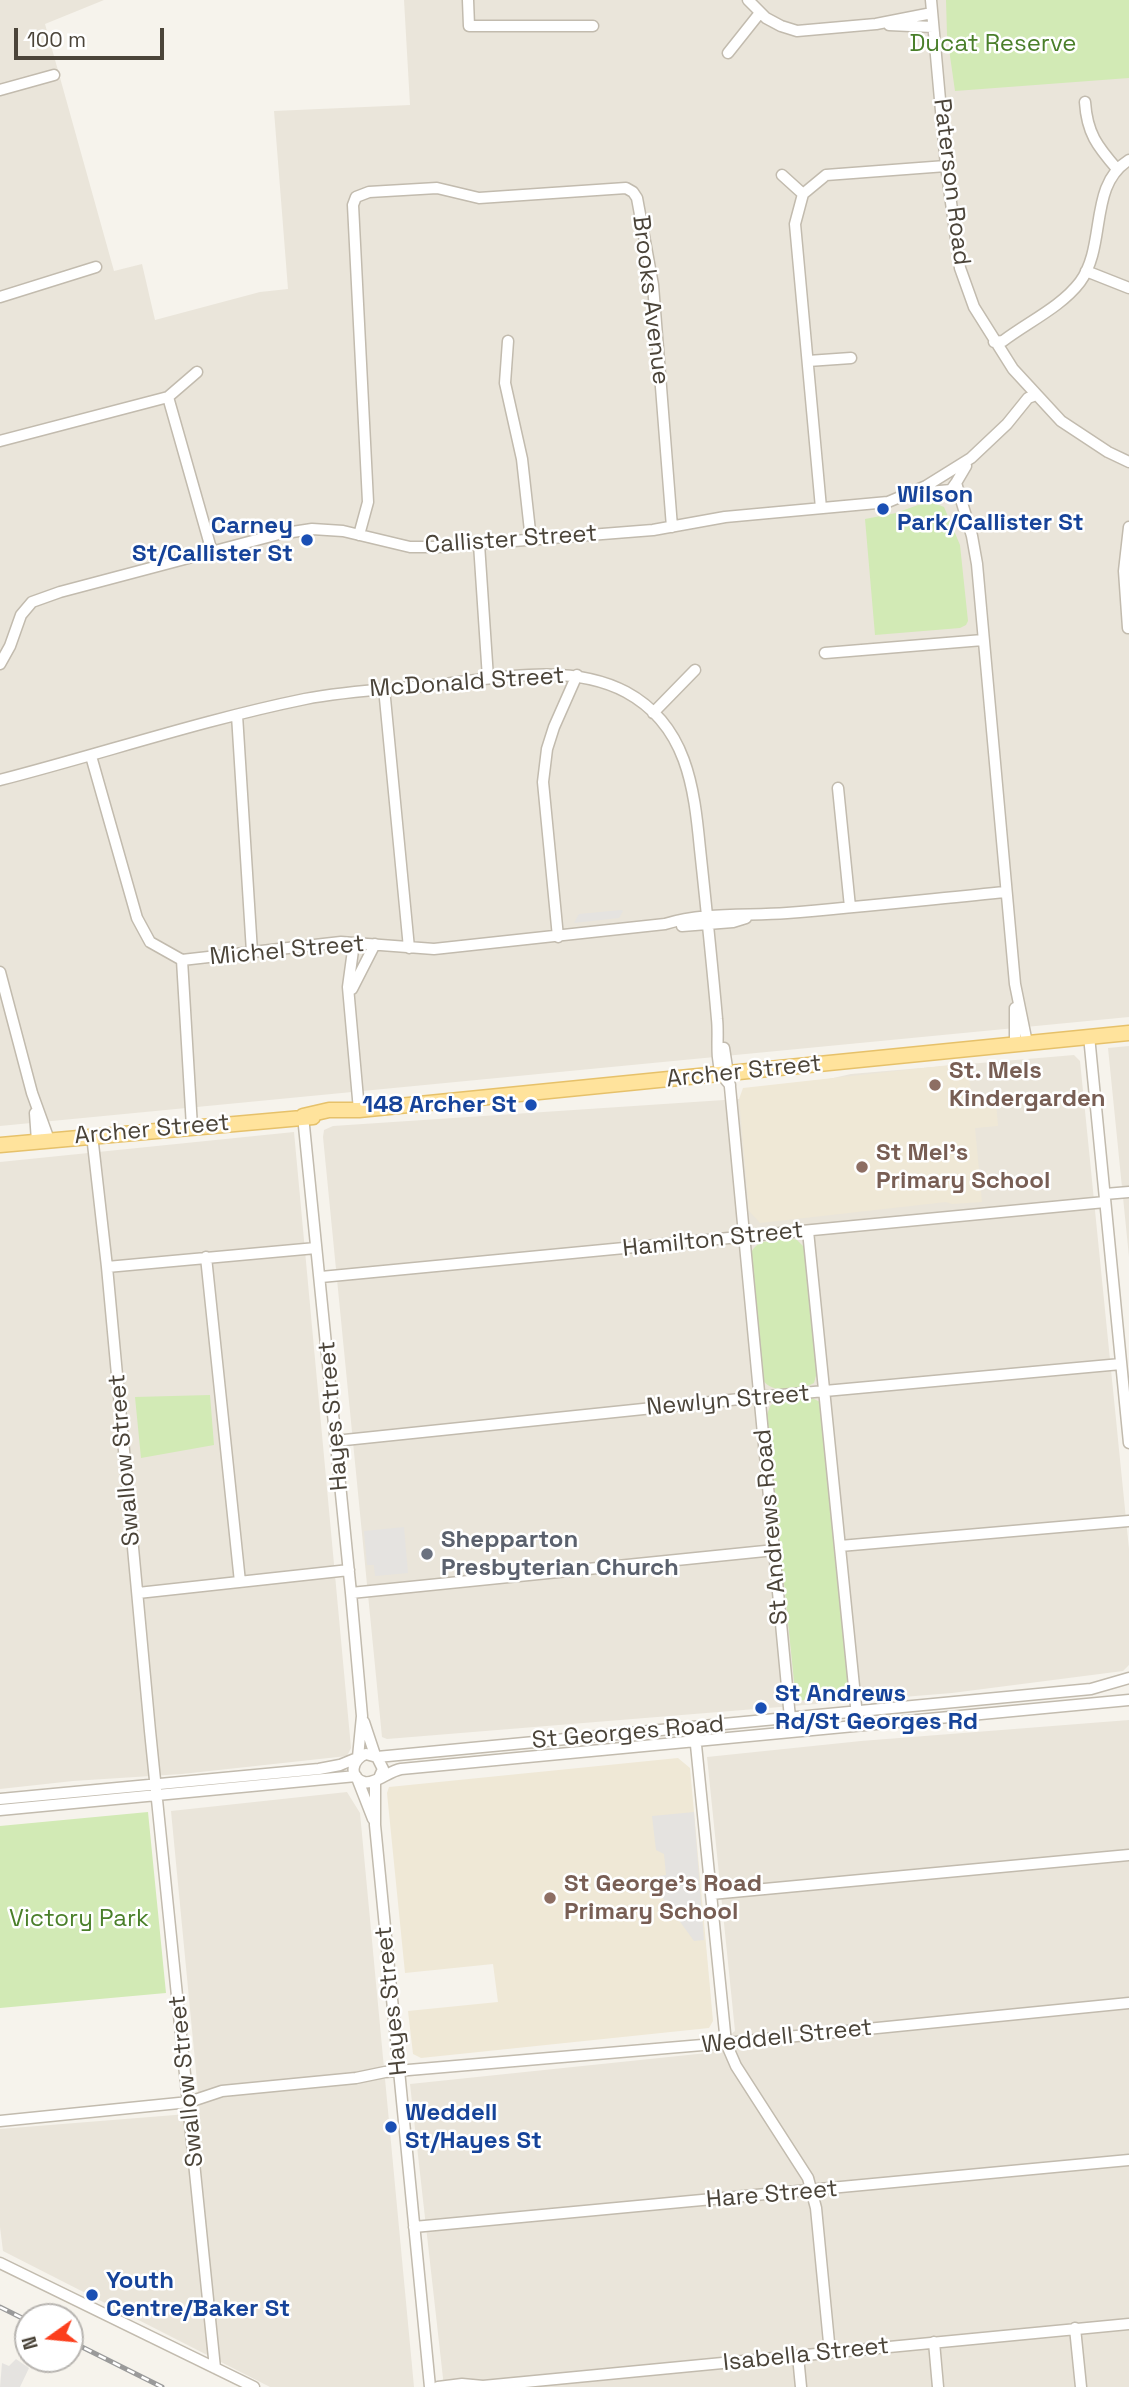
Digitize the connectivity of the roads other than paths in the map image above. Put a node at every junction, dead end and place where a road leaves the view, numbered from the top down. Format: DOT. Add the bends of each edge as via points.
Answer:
graph roads {
  1 [pos="468,0"];
  2 [pos="748,0"];
  3 [pos="931,0"];
  4 [pos="932,13"];
  5 [pos="759,14"];
  6 [pos="876,24"];
  7 [pos="593,26"];
  8 [pos="933,27"];
  9 [pos="727,53"];
  10 [pos="54,75"];
  11 [pos="0,90"];
  12 [pos="1085,102"];
  13 [pos="1129,160"];
  14 [pos="946,166"];
  15 [pos="1117,169"];
  16 [pos="782,175"];
  17 [pos="803,194"];
  18 [pos="96,267"];
  19 [pos="1086,271"];
  20 [pos="1129,288"];
  21 [pos="0,297"];
  22 [pos="508,341"];
  23 [pos="994,342"];
  24 [pos="850,358"];
  25 [pos="808,360"];
  26 [pos="197,372"];
  27 [pos="1037,395"];
  28 [pos="168,397"];
  29 [pos="0,440"];
  30 [pos="1129,462"];
  31 [pos="950,479"];
  32 [pos="944,490"];
  33 [pos="902,497"];
  34 [pos="821,508"];
  35 [pos="966,519"];
  36 [pos="672,527"];
  37 [pos="1129,527"];
  38 [pos="359,535"];
  39 [pos="531,540"];
  40 [pos="479,544"];
  41 [pos="212,552"];
  42 [pos="1128,628"];
  43 [pos="983,640"];
  44 [pos="825,653"];
  45 [pos="0,664"];
  46 [pos="695,670"];
  47 [pos="578,675"];
  48 [pos="488,678"];
  49 [pos="384,688"];
  50 [pos="653,713"];
  51 [pos="237,715"];
  52 [pos="91,756"];
  53 [pos="0,780"];
  54 [pos="838,788"];
  55 [pos="1006,891"];
  56 [pos="850,907"];
  57 [pos="707,920"];
  58 [pos="558,937"];
  59 [pos="355,943"];
  60 [pos="375,944"];
  61 [pos="409,948"];
  62 [pos="251,953"];
  63 [pos="182,960"];
  64 [pos="0,972"];
  65 [pos="348,998"];
  66 [pos="1129,1033"];
  67 [pos="1089,1037"];
  68 [pos="1021,1044"];
  69 [pos="727,1077"];
  70 [pos="359,1110"];
  71 [pos="303,1116"];
  72 [pos="192,1127"];
  73 [pos="92,1135"];
  74 [pos="43,1140"];
  75 [pos="0,1145"];
  76 [pos="1129,1192"];
  77 [pos="1105,1198"];
  78 [pos="808,1231"];
  79 [pos="743,1238"];
  80 [pos="316,1248"];
  81 [pos="206,1257"];
  82 [pos="107,1266"];
  83 [pos="321,1278"];
  84 [pos="1121,1364"];
  85 [pos="824,1392"];
  86 [pos="760,1397"];
  87 [pos="335,1441"];
  88 [pos="1129,1443"];
  89 [pos="1129,1521"];
  90 [pos="840,1546"];
  91 [pos="775,1550"];
  92 [pos="349,1570"];
  93 [pos="240,1582"];
  94 [pos="138,1593"];
  95 [pos="351,1593"];
  96 [pos="1129,1678"];
  97 [pos="1013,1696"];
  98 [pos="1129,1700"];
  99 [pos="1014,1710"];
  100 [pos="857,1711"];
  101 [pos="362,1716"];
  102 [pos="790,1718"];
  103 [pos="777,1719"];
  104 [pos="858,1726"];
  105 [pos="694,1727"];
  106 [pos="778,1733"];
  107 [pos="696,1741"];
  108 [pos="533,1742"];
  109 [pos="440,1751"];
  110 [pos="408,1755"];
  111 [pos="376,1756"];
  112 [pos="535,1756"];
  113 [pos="358,1758"];
  114 [pos="441,1765"];
  115 [pos="409,1768"];
  116 [pos="323,1773"];
  117 [pos="356,1777"];
  118 [pos="377,1780"];
  119 [pos="157,1790"];
  120 [pos="0,1800"];
  121 [pos="35,1801"];
  122 [pos="0,1810"];
  123 [pos="375,1825"];
  124 [pos="1129,1855"];
  125 [pos="711,1894"];
  126 [pos="1129,2003"];
  127 [pos="726,2043"];
  128 [pos="399,2074"];
  129 [pos="189,2102"];
  130 [pos="0,2121"];
  131 [pos="1129,2160"];
  132 [pos="812,2191"];
  133 [pos="414,2227"];
  134 [pos="0,2263"];
  135 [pos="1129,2324"];
  136 [pos="1075,2329"];
  137 [pos="934,2342"];
  138 [pos="831,2353"];
  139 [pos="798,2356"];
  140 [pos="215,2368"];
  141 [pos="534,2384"];
  142 [pos="481,2386"];
  143 [pos="254,2387"];
  144 [pos="430,2387"];
  145 [pos="438,2387"];
  146 [pos="801,2387"];
  147 [pos="939,2387"];
  148 [pos="1081,2387"];
  1 -- 7 [label="street" via="469,26"];
  2 -- 5 [label="street"];
  3 -- 4 [label="street, Paterson Road"];
  4 -- 6 [label="street"];
  4 -- 8 [label="street, Paterson Road"];
  5 -- 6 [label="street" via="797,31"];
  5 -- 9 [label="street"];
  6 -- 8 [label="street"];
  8 -- 14 [label="street, Paterson Road"];
  10 -- 11 [label="street"];
  12 -- 15 [label="street" via="1086,121 1096,145"];
  13 -- 15 [label="street"];
  14 -- 17 [label="street" via="826,175"];
  14 -- 23 [label="street, Paterson Road" via="960,268 974,307"];
  15 -- 19 [label="street" via="1101,203 1095,251"];
  16 -- 17 [label="street"];
  17 -- 25 [label="street" via="794,224"];
  18 -- 21 [label="street"];
  19 -- 20 [label="street"];
  19 -- 23 [label="street" via="1064,298"];
  22 -- 39 [label="street" via="505,383 522,459"];
  23 -- 27 [label="street, Paterson Road"];
  24 -- 25 [label="street"];
  25 -- 34 [label="street"];
  26 -- 28 [label="street"];
  27 -- 30 [label="street, Paterson Road" via="1061,421"];
  27 -- 31 [label="street, Callister Street" via="1028,398"];
  28 -- 29 [label="street"];
  28 -- 41 [label="street"];
  31 -- 32 [label="street" via="939,482"];
  31 -- 33 [label="street, Callister Street"];
  31 -- 35 [label="street"];
  32 -- 33 [label="street, Callister Street"];
  32 -- 35 [label="street"];
  33 -- 34 [label="street, Callister Street"];
  34 -- 36 [label="street, Callister Street"];
  35 -- 43 [label="street" via="977,564"];
  36 -- 38 [label="street, Brooks Avenue" via="653,285 633,192 626,188 479,198 438,188 369,192 356,197 353,205 368,502"];
  36 -- 39 [label="street, Callister Street"];
  37 -- 42 [label="street" via="1124,571"];
  38 -- 40 [label="street, Callister Street" via="410,547"];
  38 -- 41 [label="street, Callister Street" via="312,529"];
  39 -- 40 [label="street, Callister Street"];
  40 -- 48 [label="street"];
  41 -- 45 [label="street, Callister Street" via="32,602 21,615"];
  43 -- 44 [label="street"];
  43 -- 55 [label="street"];
  46 -- 50 [label="street"];
  47 -- 48 [label="street, McDonald Street"];
  47 -- 50 [label="street, McDonald Street" via="626,692"];
  47 -- 58 [label="street" via="554,727 543,782"];
  48 -- 49 [label="street, McDonald Street"];
  49 -- 51 [label="street, McDonald Street"];
  49 -- 61 [label="street"];
  50 -- 57 [label="street, McDonald Street" via="673,737 689,771"];
  51 -- 52 [label="street, McDonald Street"];
  51 -- 62 [label="street"];
  52 -- 53 [label="street, McDonald Street"];
  52 -- 63 [label="street, Michel Street" via="136,918 150,942"];
  54 -- 56 [label="street"];
  55 -- 56 [label="street, Michel Street"];
  55 -- 68 [label="street"];
  56 -- 57 [label="street, Michel Street" via="732,914"];
  57 -- 58 [label="street, Michel Street" via="682,919"];
  57 -- 69 [label="street, McDonald Street"];
  58 -- 61 [label="street, Michel Street"];
  59 -- 60 [label="street, Michel Street"];
  59 -- 62 [label="street, Michel Street"];
  59 -- 65 [label="street"];
  60 -- 61 [label="street, Michel Street"];
  60 -- 65 [label="street"];
  62 -- 63 [label="street, Michel Street"];
  63 -- 72 [label="street"];
  64 -- 74 [label="street"];
  65 -- 70 [label="street"];
  66 -- 67 [label="main road, Archer Street"];
  67 -- 68 [label="main road, Archer Street"];
  67 -- 77 [label="street"];
  68 -- 69 [label="main road, Archer Street"];
  69 -- 70 [label="main road, Archer Street"];
  69 -- 79 [label="street, St Andrews Road"];
  70 -- 71 [label="main road, Archer Street"];
  71 -- 72 [label="main road, Archer Street"];
  71 -- 80 [label="street, Hayes Street"];
  72 -- 73 [label="main road, Archer Street"];
  73 -- 74 [label="main road, Archer Street"];
  73 -- 82 [label="street, Swallow Street"];
  74 -- 75 [label="main road, Archer Street"];
  76 -- 77 [label="street, Hamilton Street"];
  77 -- 78 [label="street, Hamilton Street"];
  77 -- 84 [label="street"];
  78 -- 79 [label="street, Hamilton Street"];
  78 -- 85 [label="street"];
  79 -- 83 [label="street, Hamilton Street"];
  79 -- 86 [label="street, St Andrews Road"];
  80 -- 81 [label="street"];
  80 -- 83 [label="street, Hayes Street"];
  81 -- 82 [label="street"];
  81 -- 93 [label="street"];
  82 -- 94 [label="street, Swallow Street"];
  83 -- 87 [label="street, Hayes Street"];
  84 -- 85 [label="street, Newlyn Street"];
  84 -- 88 [label="street"];
  85 -- 86 [label="street, Newlyn Street"];
  85 -- 90 [label="street"];
  86 -- 87 [label="street, Newlyn Street"];
  86 -- 91 [label="street, St Andrews Road"];
  87 -- 92 [label="street, Hayes Street"];
  89 -- 90 [label="street"];
  90 -- 100 [label="street"];
  91 -- 95 [label="street"];
  91 -- 102 [label="street, St Andrews Road"];
  92 -- 93 [label="street"];
  92 -- 95 [label="street, Hayes Street"];
  93 -- 94 [label="street"];
  94 -- 119 [label="street, Swallow Street"];
  95 -- 101 [label="street, Hayes Street"];
  96 -- 97 [label="street, St Georges Road" via="1091,1689"];
  97 -- 99 [label="street"];
  97 -- 100 [label="street, St Georges Road"];
  98 -- 99 [label="street, St Georges Road"];
  99 -- 104 [label="street, St Georges Road"];
  100 -- 102 [label="street, St Georges Road"];
  100 -- 104 [label="street"];
  101 -- 111 [label="street, Hayes Street"];
  101 -- 113 [label="street, Hayes Street"];
  102 -- 103 [label="street, St Georges Road"];
  103 -- 105 [label="street, St Georges Road"];
  103 -- 106 [label="street"];
  104 -- 106 [label="street, St Georges Road"];
  105 -- 107 [label="street"];
  105 -- 108 [label="street, St Georges Road"];
  106 -- 107 [label="street, St Georges Road"];
  107 -- 112 [label="street, St Georges Road"];
  107 -- 125 [label="street"];
  108 -- 109 [label="street, St Georges Road"];
  108 -- 112 [label="street"];
  109 -- 110 [label="street, St Georges Road"];
  109 -- 114 [label="street"];
  110 -- 111 [label="street, St Georges Road"];
  110 -- 115 [label="street"];
  111 -- 113 [label="street"];
  111 -- 118 [label="street" via="382,1765"];
  112 -- 114 [label="street, St Georges Road"];
  113 -- 116 [label="street"];
  113 -- 117 [label="street" via="353,1767"];
  114 -- 115 [label="street, St Georges Road"];
  115 -- 118 [label="street, St Georges Road" via="387,1772"];
  116 -- 117 [label="street"];
  116 -- 119 [label="street"];
  117 -- 118 [label="street" via="365,1783"];
  117 -- 123 [label="street, Hayes Street"];
  118 -- 123 [label="street, Hayes Street"];
  119 -- 121 [label="street"];
  119 -- 129 [label="street, Swallow Street"];
  120 -- 121 [label="street"];
  121 -- 122 [label="street"];
  123 -- 128 [label="street, Hayes Street"];
  124 -- 125 [label="street"];
  125 -- 127 [label="street"];
  126 -- 127 [label="street, Weddell Street"];
  127 -- 128 [label="street, Weddell Street"];
  127 -- 132 [label="street"];
  128 -- 129 [label="street, Weddell Street" via="222,2091"];
  128 -- 133 [label="street, Hayes Street"];
  129 -- 130 [label="street, Weddell Street"];
  129 -- 140 [label="street, Swallow Street"];
  131 -- 132 [label="street, Hare Street"];
  132 -- 133 [label="street, Hare Street"];
  132 -- 138 [label="street"];
  133 -- 144 [label="street, Hayes Street"];
  134 -- 140 [label="street"];
  135 -- 136 [label="street, Isabella Street"];
  136 -- 137 [label="street, Isabella Street"];
  136 -- 148 [label="street"];
  137 -- 138 [label="street, Isabella Street"];
  137 -- 147 [label="street"];
  138 -- 139 [label="street, Isabella Street"];
  139 -- 141 [label="street, Isabella Street"];
  139 -- 146 [label="street"];
  140 -- 143 [label="street"];
  141 -- 142 [label="street, Isabella Street"];
  142 -- 145 [label="street, Isabella Street"];
}
